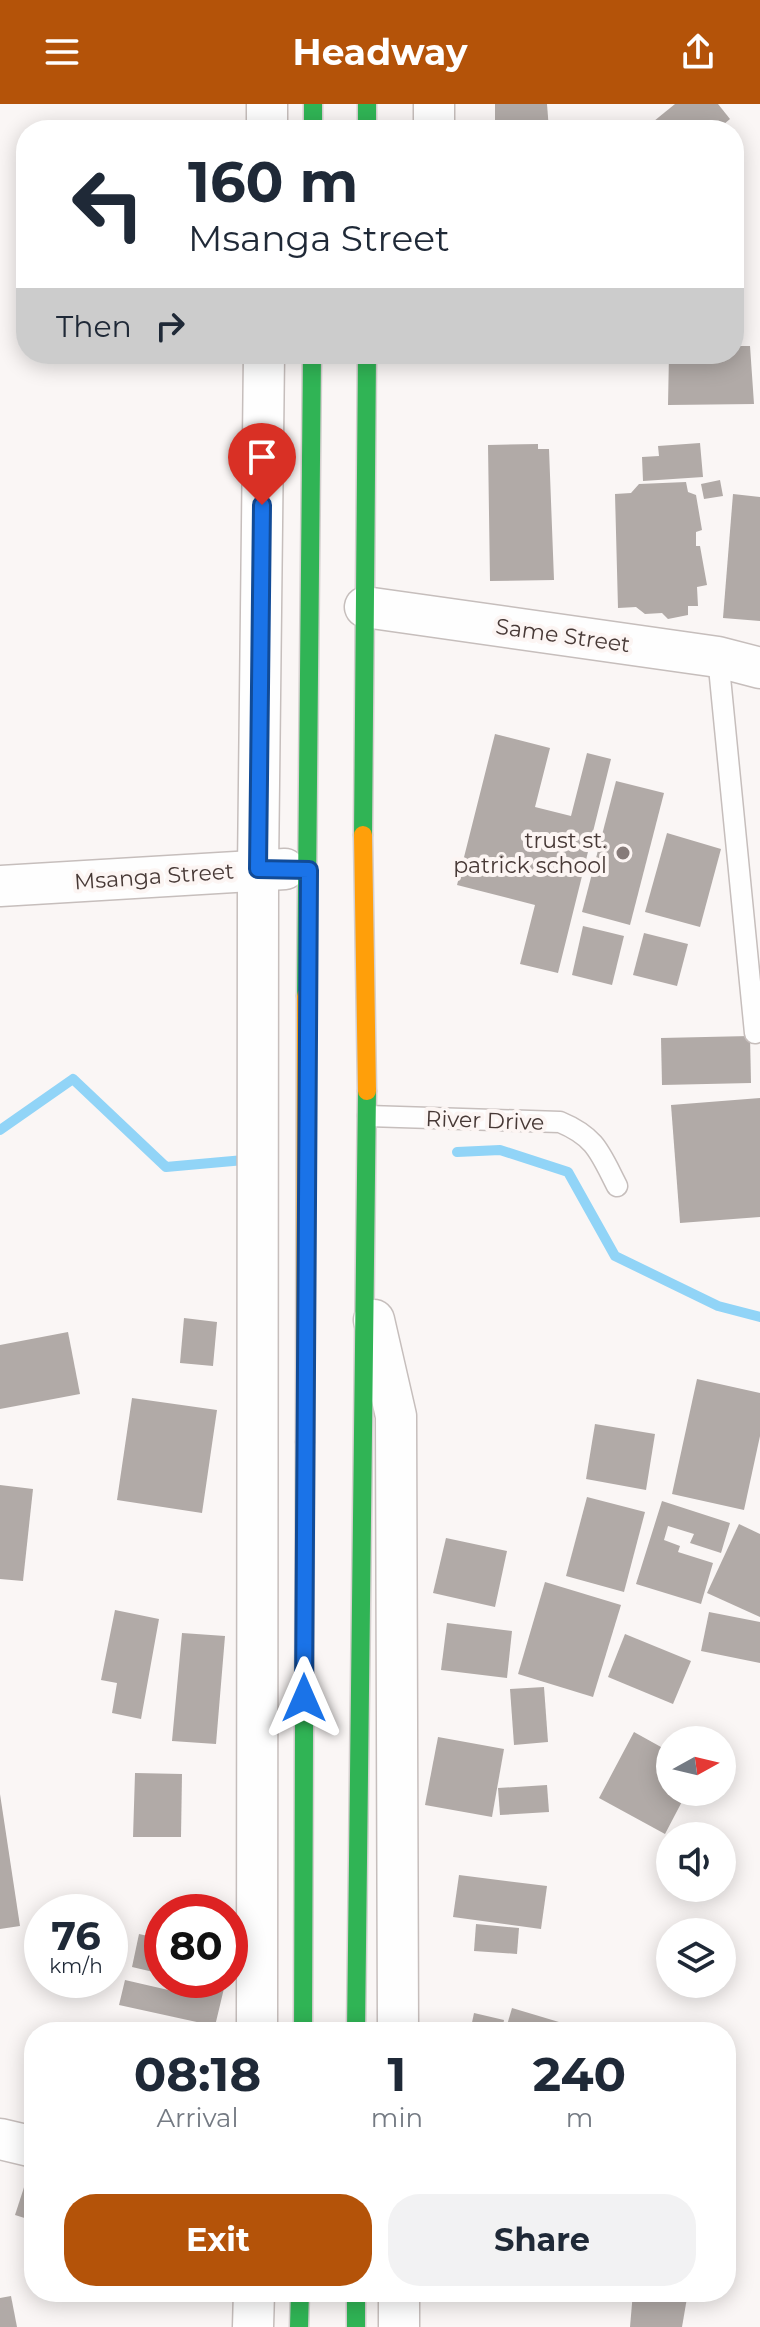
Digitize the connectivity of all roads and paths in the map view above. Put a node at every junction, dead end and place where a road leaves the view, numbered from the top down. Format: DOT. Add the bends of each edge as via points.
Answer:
graph roads {
  1 [pos="264,364"];
  2 [pos="312,364"];
  3 [pos="367,364"];
  4 [pos="365,607"];
  5 [pos="718,657"];
  6 [pos="760,668"];
  7 [pos="258,869"];
  8 [pos="309,870"];
  9 [pos="0,886"];
  10 [pos="755,1033"];
  11 [pos="368,1116"];
  12 [pos="617,1186"];
  13 [pos="364,1277"];
  14 [pos="307,2021"];
  15 [pos="352,2021"];
  16 [pos="257,2022"];
  17 [pos="398,2022"];
  18 [pos="0,2139"];
  19 [pos="24,2145"];
  20 [pos="254,2302"];
  21 [pos="300,2302"];
  22 [pos="356,2302"];
  23 [pos="399,2302"];
  24 [pos="253,2327"];
  25 [pos="299,2327"];
  26 [pos="356,2327"];
  27 [pos="399,2327"];
  1 -- 7 [label="street"];
  2 -- 8 [label="highway"];
  3 -- 4 [label="highway"];
  4 -- 5 [label="street, Same Street"];
  4 -- 11 [label="highway"];
  5 -- 6 [label="street, Same Street"];
  5 -- 10 [label="lane"];
  7 -- 8 [label="street, Msanga Street"];
  7 -- 9 [label="street, Msanga Street"];
  7 -- 16 [label="street"];
  8 -- 14 [label="highway"];
  11 -- 12 [label="lane, River Drive" via="560,1122 596,1144"];
  11 -- 13 [label="highway"];
  13 -- 15 [label="highway" via="351,1736"];
  13 -- 17 [label="street" via="396,1416"];
  18 -- 19 [label="street"];
  20 -- 24 [label="street"];
  21 -- 25 [label="highway"];
  22 -- 26 [label="highway"];
  23 -- 27 [label="street"];
}
